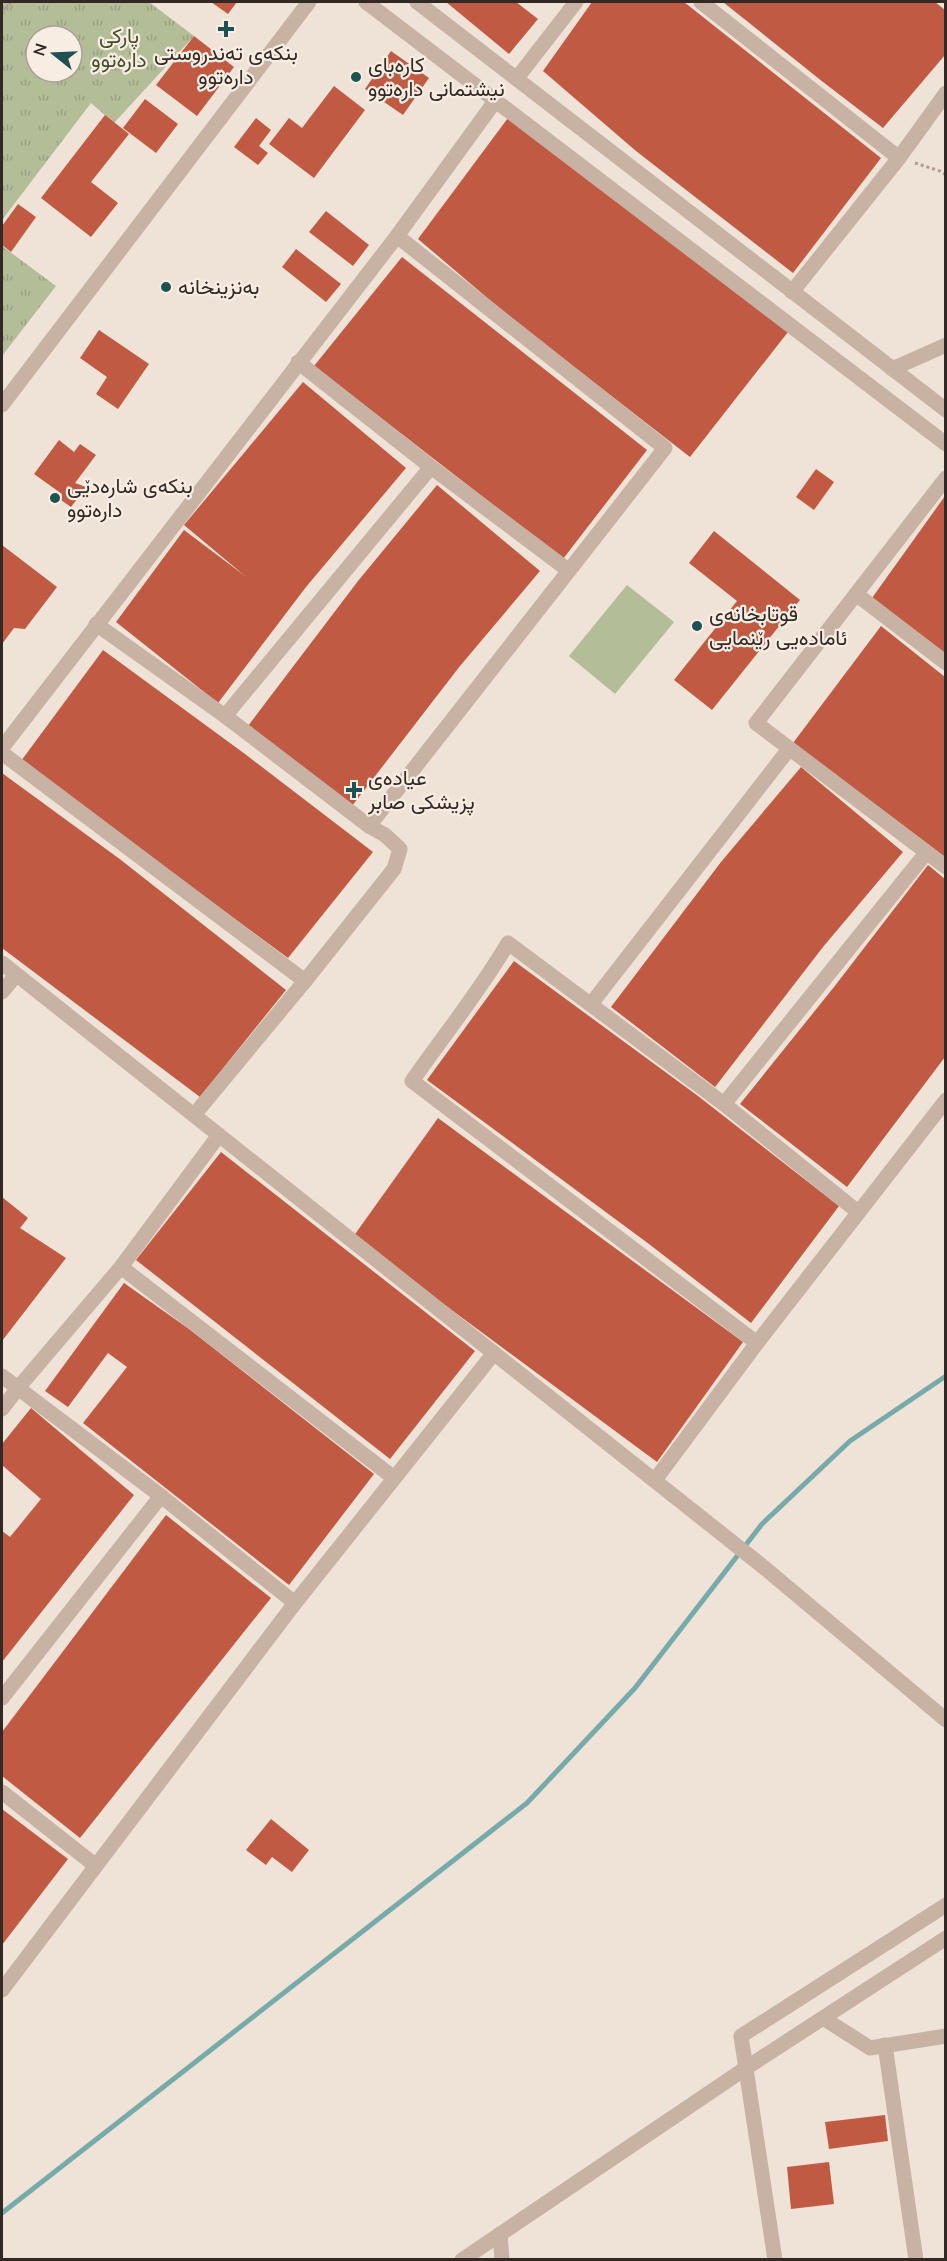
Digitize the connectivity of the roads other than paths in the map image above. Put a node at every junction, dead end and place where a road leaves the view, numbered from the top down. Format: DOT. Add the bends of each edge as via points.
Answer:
graph roads {
  1 [pos="309,2"];
  2 [pos="366,2"];
  3 [pos="417,2"];
  4 [pos="576,2"];
  5 [pos="701,2"];
  6 [pos="517,78"];
  7 [pos="945,93"];
  8 [pos="496,100"];
  9 [pos="899,158"];
  10 [pos="397,236"];
  11 [pos="792,292"];
  12 [pos="945,345"];
  13 [pos="298,362"];
  14 [pos="892,369"];
  15 [pos="2,405"];
  16 [pos="945,410"];
  17 [pos="945,444"];
  18 [pos="431,467"];
  19 [pos="945,478"];
  20 [pos="568,570"];
  21 [pos="856,594"];
  22 [pos="96,624"];
  23 [pos="945,663"];
  24 [pos="225,716"];
  25 [pos="2,748"];
  26 [pos="789,749"];
  27 [pos="2,753"];
  28 [pos="369,826"];
  29 [pos="926,853"];
  30 [pos="945,867"];
  31 [pos="2,963"];
  32 [pos="16,975"];
  33 [pos="305,981"];
  34 [pos="2,992"];
  35 [pos="591,1004"];
  36 [pos="945,1100"];
  37 [pos="724,1104"];
  38 [pos="194,1115"];
  39 [pos="219,1135"];
  40 [pos="858,1212"];
  41 [pos="121,1267"];
  42 [pos="757,1343"];
  43 [pos="494,1353"];
  44 [pos="2,1376"];
  45 [pos="18,1388"];
  46 [pos="2,1409"];
  47 [pos="394,1478"];
  48 [pos="655,1480"];
  49 [pos="161,1496"];
  50 [pos="295,1603"];
  51 [pos="2,1698"];
  52 [pos="945,1720"];
  53 [pos="2,1792"];
  54 [pos="96,1866"];
  55 [pos="945,1905"];
  56 [pos="945,1938"];
  57 [pos="2,1990"];
  58 [pos="823,2018"];
  59 [pos="945,2036"];
  60 [pos="885,2045"];
  61 [pos="746,2068"];
  62 [pos="500,2234"];
  63 [pos="462,2259"];
  64 [pos="502,2259"];
  65 [pos="775,2259"];
  66 [pos="915,2259"];
  1 -- 15 [label="street"];
  2 -- 8 [label="street"];
  3 -- 6 [label="street"];
  4 -- 6 [label="street"];
  5 -- 9 [label="street"];
  6 -- 11 [label="street"];
  7 -- 9 [label="street"];
  8 -- 10 [label="street"];
  8 -- 17 [label="street"];
  9 -- 11 [label="street"];
  10 -- 13 [label="street"];
  10 -- 20 [label="street" via="665,448"];
  11 -- 14 [label="street"];
  12 -- 14 [label="street"];
  13 -- 18 [label="street"];
  13 -- 22 [label="street"];
  14 -- 16 [label="street"];
  18 -- 20 [label="street"];
  18 -- 24 [label="street"];
  19 -- 21 [label="street"];
  20 -- 28 [label="street"];
  21 -- 23 [label="street"];
  21 -- 26 [label="street" via="756,723"];
  22 -- 24 [label="street"];
  22 -- 25 [label="street"];
  24 -- 28 [label="street"];
  26 -- 29 [label="street"];
  26 -- 35 [label="street"];
  27 -- 33 [label="street"];
  28 -- 33 [label="street" via="400,849 393,869"];
  29 -- 30 [label="street"];
  29 -- 37 [label="street"];
  31 -- 32 [label="street"];
  32 -- 34 [label="street"];
  32 -- 38 [label="street"];
  33 -- 38 [label="street"];
  35 -- 37 [label="street"];
  35 -- 42 [label="street" via="507,943 487,978 412,1081"];
  36 -- 40 [label="street"];
  37 -- 40 [label="street"];
  38 -- 39 [label="street"];
  39 -- 41 [label="street"];
  39 -- 43 [label="street"];
  40 -- 42 [label="street"];
  41 -- 45 [label="street"];
  41 -- 47 [label="street"];
  42 -- 48 [label="street"];
  43 -- 47 [label="street"];
  43 -- 48 [label="street"];
  44 -- 45 [label="street"];
  45 -- 46 [label="street"];
  45 -- 49 [label="street"];
  47 -- 50 [label="street"];
  48 -- 52 [label="street"];
  49 -- 50 [label="street"];
  49 -- 51 [label="street"];
  50 -- 54 [label="street"];
  53 -- 54 [label="street"];
  54 -- 57 [label="street"];
  55 -- 61 [label="street" via="741,2036"];
  56 -- 58 [label="street"];
  58 -- 60 [label="street" via="870,2048"];
  58 -- 61 [label="street"];
  59 -- 60 [label="street"];
  60 -- 66 [label="street"];
  61 -- 62 [label="street"];
  61 -- 65 [label="street"];
  62 -- 63 [label="street"];
  62 -- 64 [label="street"];
}
